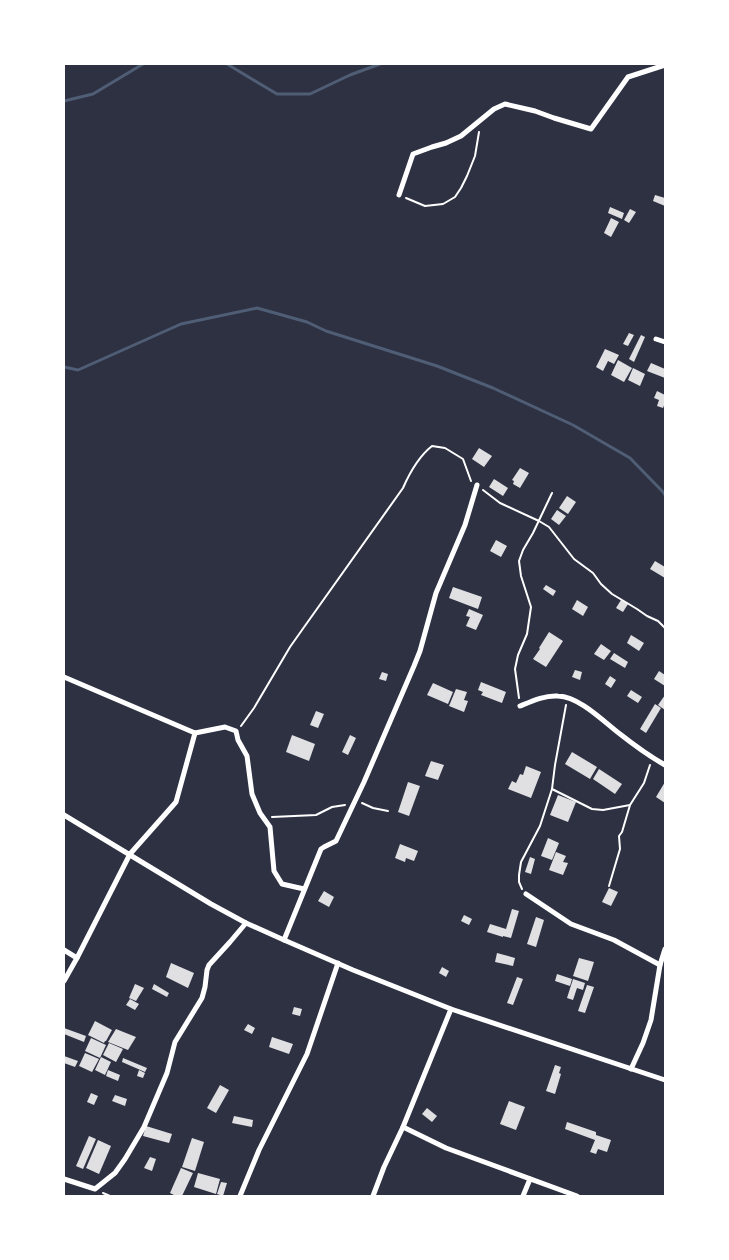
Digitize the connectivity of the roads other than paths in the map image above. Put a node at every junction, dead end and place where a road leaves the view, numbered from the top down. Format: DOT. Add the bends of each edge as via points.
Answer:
graph roads {
  1 [pos="665,65"];
  2 [pos="399,195"];
  3 [pos="656,339"];
  4 [pos="665,342"];
  5 [pos="477,485"];
  6 [pos="64,677"];
  7 [pos="520,706"];
  8 [pos="195,733"];
  9 [pos="665,765"];
  10 [pos="64,815"];
  11 [pos="130,854"];
  12 [pos="304,889"];
  13 [pos="526,894"];
  14 [pos="246,923"];
  15 [pos="284,940"];
  16 [pos="665,949"];
  17 [pos="64,950"];
  18 [pos="77,958"];
  19 [pos="338,963"];
  20 [pos="660,965"];
  21 [pos="64,981"];
  22 [pos="451,1009"];
  23 [pos="631,1068"];
  24 [pos="665,1080"];
  25 [pos="403,1127"];
  26 [pos="64,1179"];
  27 [pos="530,1179"];
  28 [pos="240,1196"];
  29 [pos="373,1196"];
  30 [pos="523,1196"];
  31 [pos="577,1196"];
  1 -- 2 [label="street" via="628,77 590,130 505,104 494,109 461,136 413,154"];
  3 -- 4 [label="street"];
  5 -- 12 [label="street" via="465,525 436,593 420,650 354,804 336,841 322,848"];
  6 -- 8 [label="street"];
  7 -- 9 [label="street" via="551,696 567,698 589,710"];
  8 -- 11 [label="street" via="176,802"];
  8 -- 12 [label="street" via="225,728 236,731 248,756 252,794 270,827 274,871 282,884"];
  10 -- 11 [label="street"];
  11 -- 14 [label="street"];
  11 -- 18 [label="street"];
  12 -- 15 [label="street"];
  13 -- 20 [label="street" via="571,924 614,940"];
  14 -- 15 [label="street"];
  14 -- 26 [label="street" via="209,964 202,998 175,1042 167,1074 144,1127 125,1160 95,1189"];
  15 -- 19 [label="street"];
  16 -- 20 [label="street"];
  17 -- 18 [label="street"];
  18 -- 21 [label="street"];
  19 -- 22 [label="street"];
  19 -- 28 [label="street" via="306,1054"];
  20 -- 23 [label="street" via="651,1020"];
  22 -- 23 [label="street"];
  22 -- 25 [label="street"];
  23 -- 24 [label="street"];
  25 -- 27 [label="street" via="446,1148"];
  25 -- 29 [label="street"];
  27 -- 30 [label="street"];
  27 -- 31 [label="street"];
}
